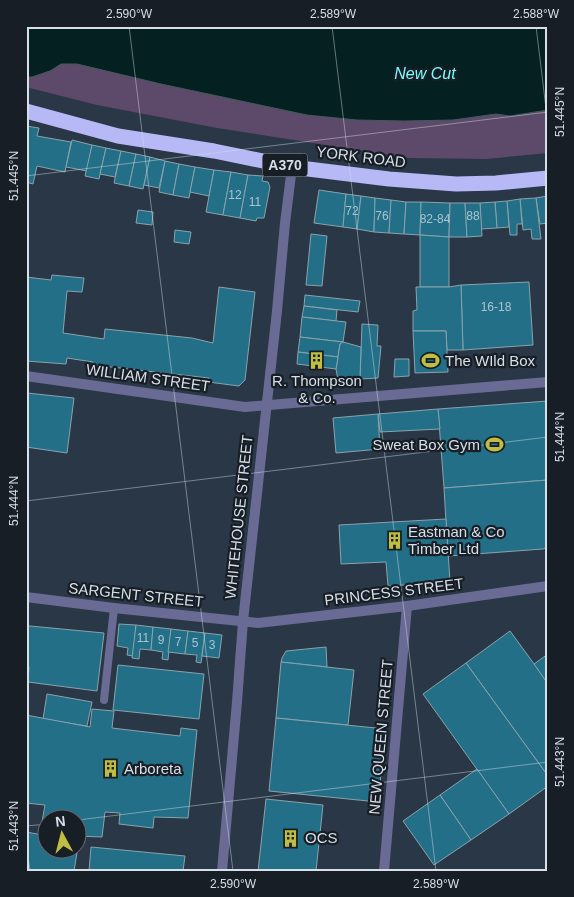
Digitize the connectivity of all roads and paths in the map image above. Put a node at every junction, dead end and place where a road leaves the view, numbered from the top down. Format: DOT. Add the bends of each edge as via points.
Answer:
graph roads {
  1 [pos="26,111"];
  2 [pos="292,167"];
  3 [pos="548,178"];
  4 [pos="26,376"];
  5 [pos="548,382"];
  6 [pos="266,405"];
  7 [pos="548,586"];
  8 [pos="26,597"];
  9 [pos="407,606"];
  10 [pos="114,608"];
  11 [pos="243,621"];
  12 [pos="104,700"];
  13 [pos="222,871"];
  14 [pos="384,871"];
  1 -- 2 [label="highway, YORK ROAD / A370" via="118,136"];
  2 -- 3 [label="highway, YORK ROAD / A370" via="456,184"];
  2 -- 6 [label="street, WHITEHOUSE STREET"];
  4 -- 6 [label="street, WILLIAM STREET" via="245,407"];
  5 -- 6 [label="street, WILLIAM STREET"];
  6 -- 11 [label="street, WHITEHOUSE STREET"];
  7 -- 9 [label="street, PRINCESS STREET"];
  8 -- 10 [label="street, SARGENT STREET"];
  9 -- 11 [label="street, PRINCESS STREET" via="258,623"];
  9 -- 14 [label="street, NEW QUEEN STREET"];
  10 -- 11 [label="street, SARGENT STREET"];
  10 -- 12 [label="lane"];
  11 -- 13 [label="street, WHITEHOUSE STREET"];
}
